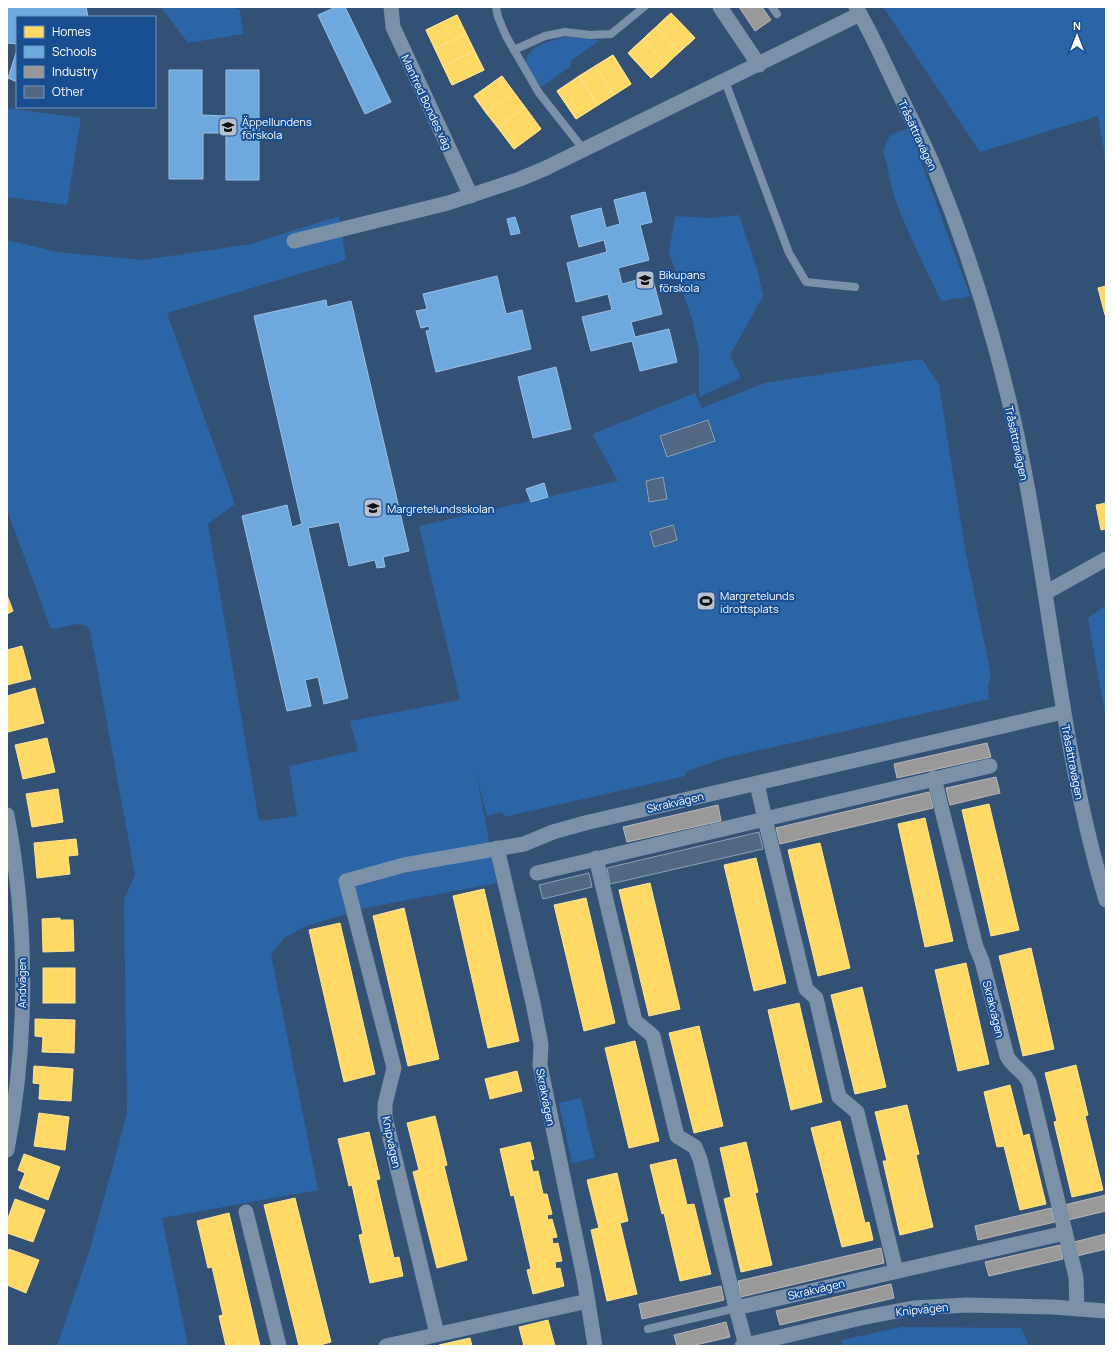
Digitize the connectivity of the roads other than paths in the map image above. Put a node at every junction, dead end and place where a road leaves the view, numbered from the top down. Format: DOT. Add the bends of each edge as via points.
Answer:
graph roads {
  1 [pos="391,7"];
  2 [pos="496,7"];
  3 [pos="644,7"];
  4 [pos="720,7"];
  5 [pos="772,7"];
  6 [pos="858,10"];
  7 [pos="777,14"];
  8 [pos="514,50"];
  9 [pos="759,65"];
  10 [pos="725,81"];
  11 [pos="584,150"];
  12 [pos="471,196"];
  13 [pos="294,241"];
  14 [pos="855,287"];
  15 [pos="1106,559"];
  16 [pos="1045,593"];
  17 [pos="1063,712"];
  18 [pos="990,766"];
  19 [pos="934,778"];
  20 [pos="757,784"];
  21 [pos="7,815"];
  22 [pos="765,819"];
  23 [pos="497,848"];
  24 [pos="596,858"];
  25 [pos="537,873"];
  26 [pos="346,881"];
  27 [pos="1106,900"];
  28 [pos="7,1150"];
  29 [pos="246,1212"];
  30 [pos="1065,1233"];
  31 [pos="896,1271"];
  32 [pos="588,1301"];
  33 [pos="736,1308"];
  34 [pos="1077,1309"];
  35 [pos="1106,1311"];
  36 [pos="648,1329"];
  37 [pos="437,1334"];
  38 [pos="417,1343"];
  39 [pos="279,1346"];
  40 [pos="386,1346"];
  41 [pos="595,1346"];
  42 [pos="744,1346"];
  1 -- 12 [label="street, Manfred Bondes väg" via="393,27"];
  2 -- 8 [label="lane" via="498,17"];
  3 -- 8 [label="lane" via="610,34 565,32 545,36"];
  4 -- 9 [label="street"];
  5 -- 7 [label="lane"];
  6 -- 9 [label="street"];
  6 -- 16 [label="street, Tråsättravägen" via="935,170 970,264 998,353 1021,455"];
  8 -- 11 [label="lane" via="539,93"];
  9 -- 10 [label="street"];
  10 -- 11 [label="street"];
  10 -- 14 [label="lane" via="789,254 806,282"];
  11 -- 12 [label="street" via="520,179"];
  12 -- 13 [label="street"];
  15 -- 16 [label="street"];
  16 -- 17 [label="street, Tråsättravägen"];
  17 -- 20 [label="street, Skrakvägen"];
  17 -- 27 [label="street, Tråsättravägen" via="1078,792"];
  18 -- 19 [label="street"];
  19 -- 22 [label="street"];
  19 -- 30 [label="street, Skrakvägen" via="976,947 982,960 1007,1056 1011,1064 1023,1071 1029,1082"];
  20 -- 22 [label="street"];
  20 -- 23 [label="street, Skrakvägen" via="585,823 524,844"];
  21 -- 28 [label="street, Andvägen" via="18,895 23,985 17,1085"];
  22 -- 24 [label="street"];
  22 -- 31 [label="street" via="806,989 816,998 839,1097 857,1112"];
  23 -- 26 [label="street, Skrakvägen" via="404,865"];
  23 -- 32 [label="street, Skrakvägen" via="533,1004 541,1044 540,1065"];
  24 -- 25 [label="street"];
  24 -- 33 [label="street" via="635,1021 653,1036 677,1136 695,1147 700,1159"];
  26 -- 37 [label="street, Knipvägen" via="394,1068 385,1104 385,1117"];
  29 -- 39 [label="street"];
  30 -- 31 [label="street, Skrakvägen"];
  30 -- 34 [label="street, Skrakvägen" via="1076,1277"];
  31 -- 33 [label="street, Skrakvägen"];
  32 -- 37 [label="street"];
  32 -- 41 [label="street, Skrakvägen"];
  33 -- 36 [label="lane"];
  33 -- 42 [label="street"];
  34 -- 35 [label="street, Knipvägen"];
  34 -- 42 [label="street, Knipvägen" via="967,1305 913,1308"];
  37 -- 38 [label="street"];
  38 -- 40 [label="street"];
}
